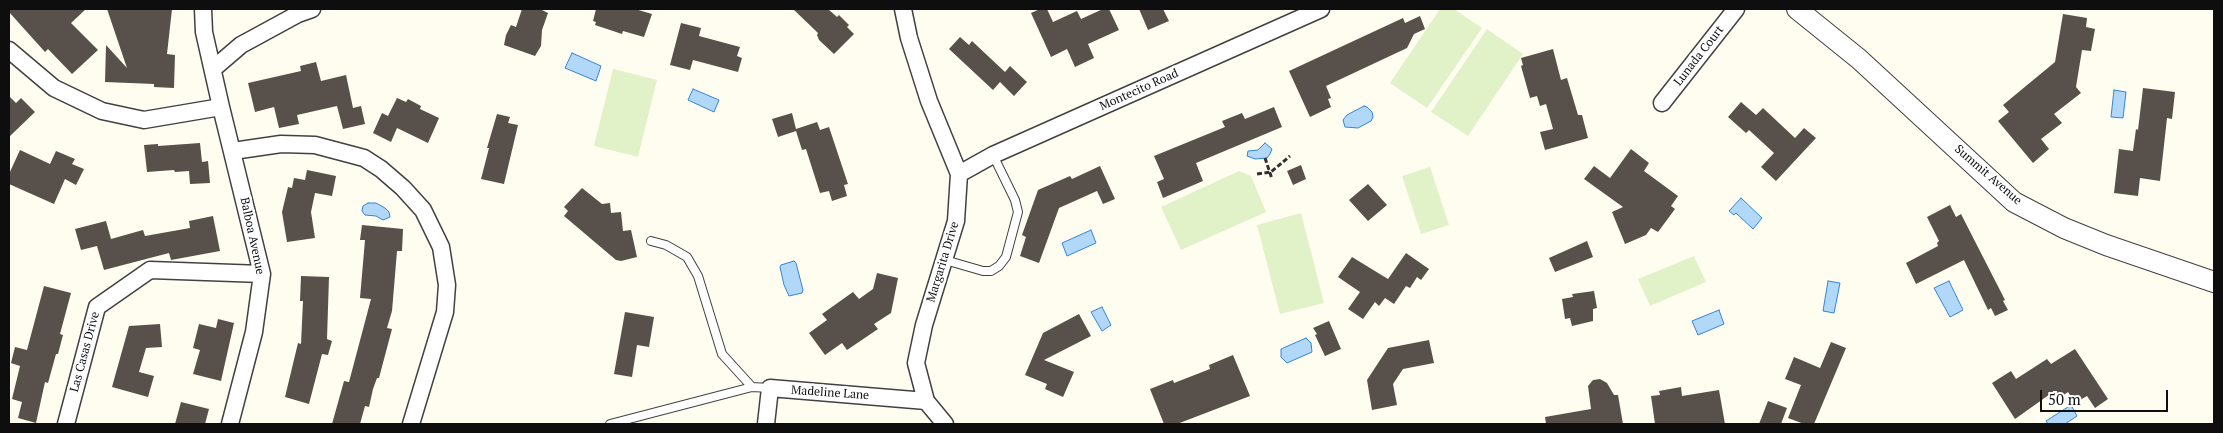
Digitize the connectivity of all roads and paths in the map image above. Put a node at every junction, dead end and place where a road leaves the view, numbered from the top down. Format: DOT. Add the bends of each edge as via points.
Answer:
graph roads {
  1 [pos="202,9"];
  2 [pos="312,9"];
  3 [pos="903,9"];
  4 [pos="1321,9"];
  5 [pos="1736,9"];
  6 [pos="1797,9"];
  7 [pos="9,50"];
  8 [pos="213,69"];
  9 [pos="1662,103"];
  10 [pos="221,107"];
  11 [pos="233,151"];
  12 [pos="993,155"];
  13 [pos="1290,156"];
  14 [pos="1265,158"];
  15 [pos="960,174"];
  16 [pos="1257,174"];
  17 [pos="1272,176"];
  18 [pos="651,242"];
  19 [pos="945,260"];
  20 [pos="262,274"];
  21 [pos="2214,282"];
  22 [pos="752,387"];
  23 [pos="770,388"];
  24 [pos="926,401"];
  25 [pos="66,424"];
  26 [pos="230,424"];
  27 [pos="411,424"];
  28 [pos="610,424"];
  29 [pos="766,424"];
  30 [pos="945,424"];
  1 -- 8 [label="street, Balboa Avenue"];
  2 -- 8 [label="street" via="242,44"];
  3 -- 15 [label="street, Margarita Drive" via="929,101"];
  4 -- 12 [label="street, Montecito Road"];
  5 -- 9 [label="street, Lunada Court"];
  6 -- 21 [label="street, Summit Avenue" via="1859,59 2014,202 2064,228"];
  7 -- 10 [label="street" via="54,88 102,111 144,120"];
  8 -- 10 [label="street, Balboa Avenue"];
  10 -- 11 [label="street, Balboa Avenue"];
  11 -- 20 [label="street, Balboa Avenue"];
  11 -- 27 [label="street" via="281,144 316,145 364,158 403,188 423,210 441,247 447,285 445,312"];
  12 -- 15 [label="street, Montecito Road"];
  12 -- 19 [label="lane" via="1018,212 1006,257 991,271"];
  13 -- 17 [label="path"];
  14 -- 17 [label="path"];
  15 -- 19 [label="street, Margarita Drive" via="956,221"];
  16 -- 17 [label="path"];
  18 -- 22 [label="lane" via="666,245 687,257 698,276 722,354"];
  19 -- 24 [label="street, Margarita Drive" via="924,325 916,363"];
  20 -- 25 [label="street, Las Casas Drive" via="150,270 97,307"];
  20 -- 26 [label="street, Balboa Avenue" via="254,332"];
  22 -- 23 [label="lane"];
  22 -- 28 [label="lane"];
  23 -- 24 [label="street, Madeline Lane"];
  23 -- 29 [label="street"];
  24 -- 30 [label="street, Margarita Drive"];
}
